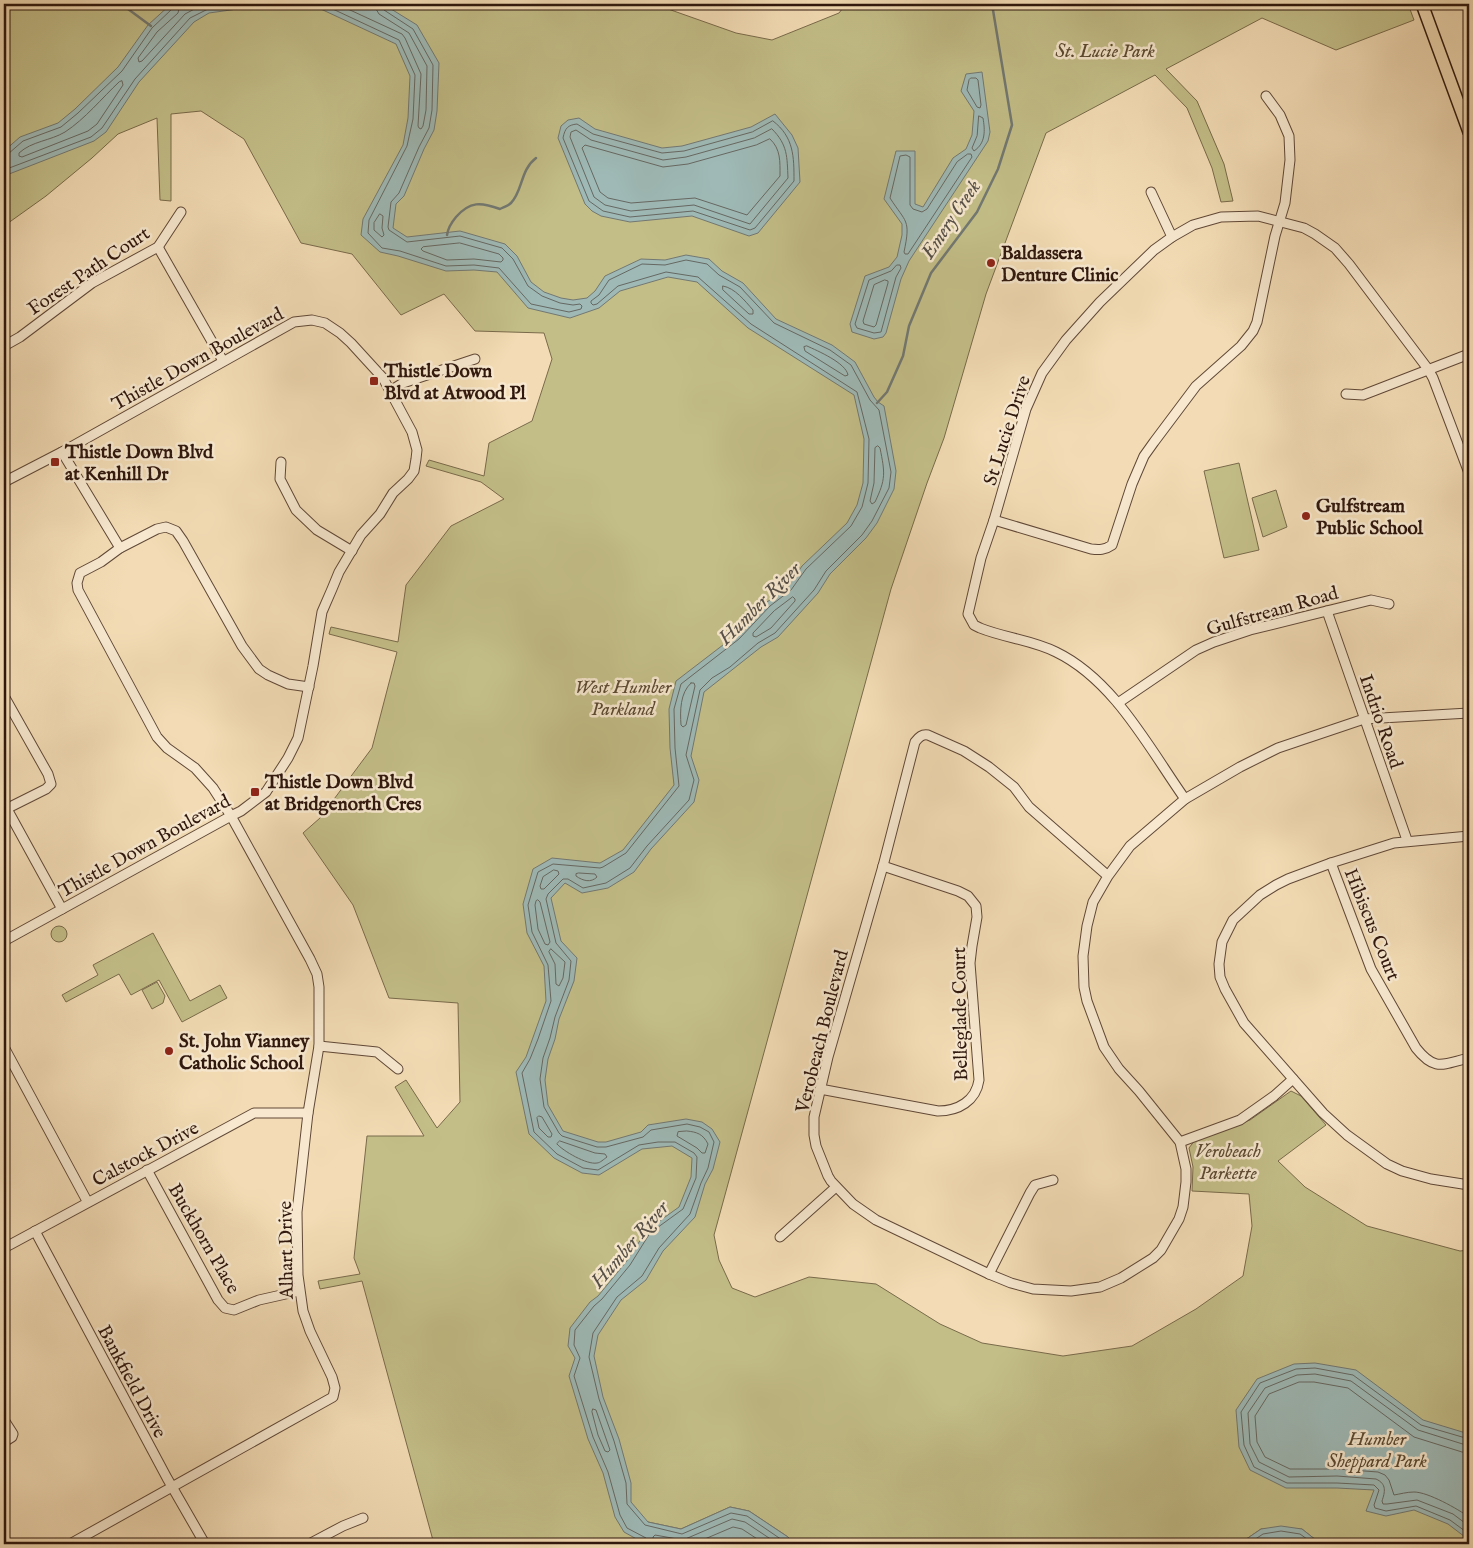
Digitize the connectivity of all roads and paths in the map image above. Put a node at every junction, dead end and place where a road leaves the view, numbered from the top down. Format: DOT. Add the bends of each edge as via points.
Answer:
graph roads {
  1 [pos="1422,4"];
  2 [pos="1266,96"];
  3 [pos="1465,109"];
  4 [pos="1469,132"];
  5 [pos="1151,192"];
  6 [pos="181,212"];
  7 [pos="1279,222"];
  8 [pos="1172,236"];
  9 [pos="158,247"];
  10 [pos="4,346"];
  11 [pos="1469,354"];
  12 [pos="475,359"];
  13 [pos="224,361"];
  14 [pos="1428,370"];
  15 [pos="390,390"];
  16 [pos="1346,394"];
  17 [pos="62,452"];
  18 [pos="281,462"];
  19 [pos="1469,473"];
  20 [pos="4,482"];
  21 [pos="994,520"];
  22 [pos="120,548"];
  23 [pos="352,551"];
  24 [pos="1390,604"];
  25 [pos="1327,611"];
  26 [pos="309,687"];
  27 [pos="4,696"];
  28 [pos="1118,703"];
  29 [pos="1469,713"];
  30 [pos="1364,719"];
  31 [pos="1185,799"];
  32 [pos="5,810"];
  33 [pos="232,816"];
  34 [pos="1469,836"];
  35 [pos="1407,840"];
  36 [pos="1331,863"];
  37 [pos="882,866"];
  38 [pos="1108,876"];
  39 [pos="62,909"];
  40 [pos="4,941"];
  41 [pos="319,1046"];
  42 [pos="4,1047"];
  43 [pos="1469,1058"];
  44 [pos="398,1069"];
  45 [pos="1293,1079"];
  46 [pos="820,1089"];
  47 [pos="308,1113"];
  48 [pos="1180,1142"];
  49 [pos="147,1170"];
  50 [pos="1053,1180"];
  51 [pos="1469,1185"];
  52 [pos="836,1186"];
  53 [pos="87,1202"];
  54 [pos="35,1231"];
  55 [pos="780,1237"];
  56 [pos="4,1248"];
  57 [pos="989,1274"];
  58 [pos="299,1291"];
  59 [pos="4,1420"];
  60 [pos="4,1442"];
  61 [pos="172,1487"];
  62 [pos="363,1518"];
  63 [pos="70,1544"];
  64 [pos="205,1544"];
  65 [pos="309,1544"];
  1 -- 3 [label="main road"];
  2 -- 7 [label="street" via="1280,115 1289,136 1285,203"];
  3 -- 4 [label="main road"];
  5 -- 8 [label="street"];
  6 -- 9 [label="street, Forest Path Court"];
  7 -- 8 [label="street, St Lucie Drive" via="1258,216 1221,217 1193,225"];
  7 -- 14 [label="street, St Lucie Drive" via="1304,228 1335,248"];
  7 -- 21 [label="street" via="1253,330 1241,346 1196,386 1144,456 1112,545 1091,549"];
  8 -- 21 [label="street, St Lucie Drive" via="1100,302 1042,373 1026,409"];
  9 -- 10 [label="street, Forest Path Court" via="92,283"];
  9 -- 13 [label="street"];
  11 -- 14 [label="street"];
  12 -- 15 [label="street"];
  13 -- 15 [label="street, Thistle Down Boulevard" via="294,322 312,320 325,323 340,333 383,378"];
  13 -- 17 [label="street, Thistle Down Boulevard"];
  14 -- 16 [label="street" via="1363,395"];
  14 -- 19 [label="street, St Lucie Drive"];
  15 -- 23 [label="street, Thistle Down Boulevard" via="414,437 417,450 414,470 361,534"];
  17 -- 20 [label="street, Thistle Down Boulevard"];
  17 -- 22 [label="street"];
  18 -- 23 [label="street" via="280,479 296,510 317,530"];
  21 -- 28 [label="street, St Lucie Drive" via="970,599 970,621 990,632 1057,652 1084,669"];
  22 -- 26 [label="street" via="157,529 166,527 176,531 242,646 259,669 283,682"];
  22 -- 33 [label="street, Alhart Drive" via="80,573 78,590 158,737 204,777"];
  23 -- 26 [label="street, Thistle Down Boulevard" via="322,612"];
  24 -- 25 [label="street, Gulfstream Road" via="1371,600"];
  25 -- 28 [label="street, Gulfstream Road" via="1250,630 1203,646"];
  25 -- 30 [label="street, Indrio Road"];
  26 -- 33 [label="street, Thistle Down Boulevard" via="298,738 288,758 266,792"];
  27 -- 32 [label="street" via="51,784"];
  28 -- 31 [label="street, St Lucie Drive"];
  29 -- 30 [label="street, Verobeach Boulevard"];
  30 -- 31 [label="street, Verobeach Boulevard" via="1278,748"];
  30 -- 35 [label="street, Indrio Road"];
  31 -- 38 [label="street, Verobeach Boulevard" via="1130,846"];
  32 -- 39 [label="street"];
  33 -- 39 [label="street, Thistle Down Boulevard"];
  33 -- 41 [label="street, Alhart Drive" via="317,974"];
  34 -- 35 [label="street"];
  35 -- 36 [label="street"];
  36 -- 43 [label="street, Hibiscus Court" via="1371,970 1416,1048 1424,1059 1433,1064"];
  36 -- 45 [label="street" via="1288,879 1260,895 1233,920 1222,942 1219,964 1225,988 1244,1023"];
  37 -- 38 [label="street, Verobeach Boulevard" via="916,742 924,734 978,758 1014,787 1029,807"];
  37 -- 46 [label="street, Verobeach Boulevard"];
  37 -- 46 [label="street, Belleglade Court" via="958,891 968,896 976,906 970,963 978,1088 974,1096 947,1111"];
  38 -- 48 [label="street, Verobeach Boulevard" via="1093,902 1087,926 1083,956 1087,1001 1108,1053"];
  39 -- 40 [label="street, Thistle Down Boulevard"];
  41 -- 44 [label="street" via="377,1052"];
  41 -- 47 [label="street, Alhart Drive"];
  42 -- 53 [label="street"];
  45 -- 48 [label="street" via="1240,1120"];
  45 -- 51 [label="street" via="1347,1135 1387,1164 1431,1179"];
  46 -- 52 [label="street, Verobeach Boulevard" via="814,1134 821,1161"];
  47 -- 49 [label="street, Calstock Drive" via="254,1113"];
  47 -- 58 [label="street, Alhart Drive" via="297,1212"];
  48 -- 57 [label="street, Verobeach Boulevard" via="1186,1168 1183,1207 1180,1219 1153,1258 1100,1287 1071,1291 1033,1289"];
  49 -- 53 [label="street, Calstock Drive"];
  49 -- 58 [label="street, Buckhorn Place" via="225,1308 234,1310"];
  50 -- 57 [label="street" via="1035,1185"];
  52 -- 55 [label="street"];
  52 -- 57 [label="street, Verobeach Boulevard" via="853,1204 876,1220"];
  53 -- 54 [label="street, Calstock Drive"];
  54 -- 56 [label="street, Calstock Drive"];
  54 -- 61 [label="street, Bankfield Drive"];
  58 -- 61 [label="street, Alhart Drive" via="306,1320 332,1377 335,1388 332,1397"];
  59 -- 60 [label="street" via="13,1434"];
  61 -- 63 [label="street, Alhart Drive"];
  61 -- 64 [label="street, Bankfield Drive"];
  62 -- 65 [label="street"];
}
